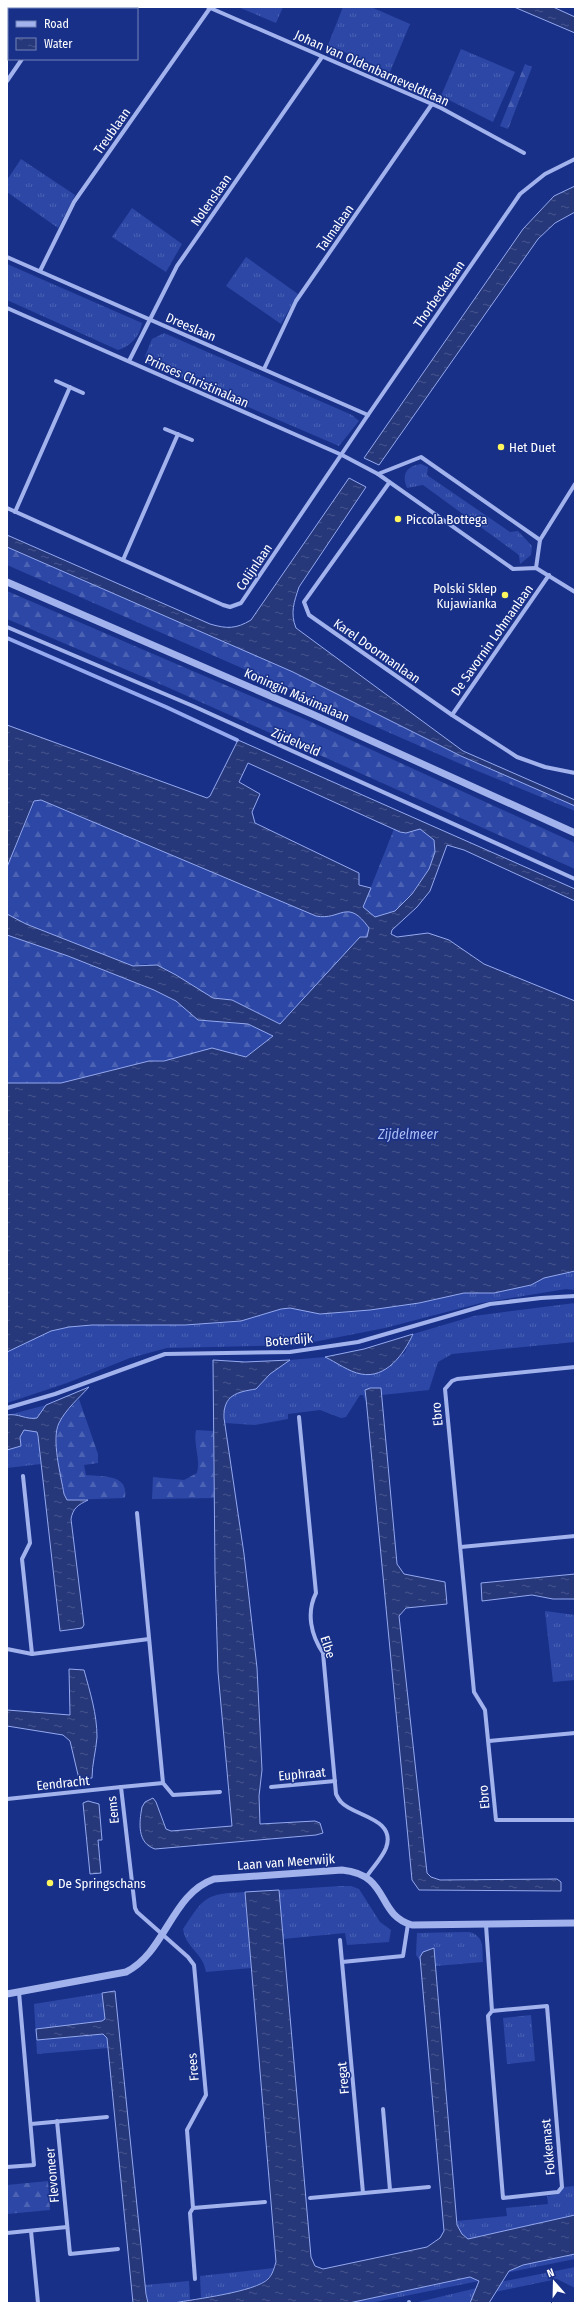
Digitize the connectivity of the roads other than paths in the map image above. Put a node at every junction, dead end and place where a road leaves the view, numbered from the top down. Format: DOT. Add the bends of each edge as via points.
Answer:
graph roads {
  1 [pos="209,8"];
  2 [pos="322,57"];
  3 [pos="21,60"];
  4 [pos="7,81"];
  5 [pos="432,104"];
  6 [pos="524,153"];
  7 [pos="573,160"];
  8 [pos="7,257"];
  9 [pos="40,271"];
  10 [pos="7,308"];
  11 [pos="151,320"];
  12 [pos="129,361"];
  13 [pos="264,369"];
  14 [pos="56,381"];
  15 [pos="70,387"];
  16 [pos="84,393"];
  17 [pos="368,415"];
  18 [pos="165,429"];
  19 [pos="178,434"];
  20 [pos="192,440"];
  21 [pos="342,455"];
  22 [pos="378,474"];
  23 [pos="389,483"];
  24 [pos="575,484"];
  25 [pos="7,508"];
  26 [pos="15,512"];
  27 [pos="540,540"];
  28 [pos="123,560"];
  29 [pos="536,568"];
  30 [pos="549,576"];
  31 [pos="7,582"];
  32 [pos="575,592"];
  33 [pos="7,627"];
  34 [pos="452,716"];
  35 [pos="575,773"];
  36 [pos="575,833"];
  37 [pos="575,879"];
  38 [pos="575,1296"];
  39 [pos="575,1367"];
  40 [pos="7,1408"];
  41 [pos="299,1417"];
  42 [pos="23,1476"];
  43 [pos="137,1514"];
  44 [pos="575,1536"];
  45 [pos="461,1547"];
  46 [pos="149,1639"];
  47 [pos="7,1649"];
  48 [pos="32,1654"];
  49 [pos="575,1732"];
  50 [pos="489,1741"];
  51 [pos="335,1781"];
  52 [pos="164,1783"];
  53 [pos="121,1787"];
  54 [pos="271,1787"];
  55 [pos="220,1792"];
  56 [pos="7,1799"];
  57 [pos="575,1820"];
  58 [pos="367,1876"];
  59 [pos="575,1923"];
  60 [pos="408,1924"];
  61 [pos="486,1924"];
  62 [pos="162,1933"];
  63 [pos="340,1940"];
  64 [pos="342,1962"];
  65 [pos="19,1992"];
  66 [pos="7,1994"];
  67 [pos="492,2011"];
  68 [pos="383,2109"];
  69 [pos="107,2117"];
  70 [pos="57,2121"];
  71 [pos="31,2124"];
  72 [pos="7,2167"];
  73 [pos="429,2187"];
  74 [pos="390,2190"];
  75 [pos="363,2193"];
  76 [pos="310,2198"];
  77 [pos="265,2202"];
  78 [pos="193,2208"];
  79 [pos="67,2227"];
  80 [pos="31,2231"];
  81 [pos="7,2233"];
  82 [pos="118,2249"];
  83 [pos="194,2279"];
  84 [pos="38,2303"];
  1 -- 2 [label="street, Johan van Oldenbarneveldtlaan"];
  1 -- 9 [label="street, Treublaan" via="74,202"];
  2 -- 5 [label="street, Johan van Oldenbarneveldtlaan"];
  2 -- 11 [label="street, Nolenslaan" via="177,266"];
  3 -- 4 [label="street"];
  5 -- 6 [label="street, Johan van Oldenbarneveldtlaan"];
  5 -- 13 [label="street, Talmalaan" via="296,301"];
  7 -- 17 [label="street, Thorbeckelaan" via="545,174 520,194"];
  8 -- 9 [label="street, Dreeslaan"];
  9 -- 11 [label="street, Dreeslaan"];
  10 -- 12 [label="street, Prinses Christinalaan"];
  11 -- 12 [label="street, Nolenslaan"];
  11 -- 13 [label="street, Dreeslaan"];
  12 -- 21 [label="street, Prinses Christinalaan"];
  13 -- 17 [label="street, Dreeslaan"];
  14 -- 15 [label="street"];
  15 -- 16 [label="street"];
  15 -- 26 [label="street"];
  17 -- 21 [label="street, Thorbeckelaan"];
  18 -- 19 [label="street"];
  19 -- 20 [label="street"];
  19 -- 28 [label="street"];
  21 -- 22 [label="street, Prinses Christinalaan"];
  21 -- 28 [label="street, Colijnlaan" via="241,603 230,607 223,605"];
  22 -- 23 [label="street, Prinses Christinalaan"];
  22 -- 27 [label="street" via="421,457"];
  23 -- 29 [label="street, Prinses Christinalaan" via="513,569"];
  23 -- 34 [label="street, Karel Doormanlaan" via="304,602 308,616"];
  24 -- 27 [label="street"];
  25 -- 26 [label="street, Colijnlaan"];
  26 -- 28 [label="street, Colijnlaan"];
  27 -- 29 [label="street"];
  29 -- 30 [label="street"];
  30 -- 32 [label="street"];
  30 -- 34 [label="street, De Savornin Lohmanlaan"];
  31 -- 36 [label="street, Koningin Máximalaan" via="312,714"];
  33 -- 37 [label="street, Zijdelveld" via="193,706"];
  34 -- 35 [label="street, Karel Doormanlaan" via="517,757 545,767"];
  38 -- 40 [label="street, Boterdijk" via="490,1304 358,1342 290,1352 165,1354 55,1394"];
  39 -- 45 [label="street, Ebro" via="457,1379 447,1385 445,1389"];
  41 -- 51 [label="street, Elbe" via="316,1593 310,1604 312,1628 314,1640 323,1653"];
  42 -- 48 [label="street" via="30,1543 22,1559"];
  43 -- 46 [label="street"];
  44 -- 45 [label="street"];
  45 -- 50 [label="street, Ebro" via="474,1692 485,1710"];
  46 -- 48 [label="street"];
  46 -- 52 [label="street"];
  47 -- 48 [label="street"];
  49 -- 50 [label="street"];
  50 -- 57 [label="street, Ebro" via="496,1820"];
  51 -- 54 [label="street, Euphraat"];
  51 -- 58 [label="street, Elbe" via="336,1794 340,1802 374,1819 385,1833 386,1847"];
  52 -- 53 [label="street, Eems"];
  52 -- 55 [label="street" via="173,1796"];
  53 -- 56 [label="street, Eendracht"];
  53 -- 62 [label="street, Eems" via="135,1908"];
  58 -- 60 [label="street" via="394,1914"];
  58 -- 62 [label="street, Laan van Meerwijk" via="342,1870 214,1879 204,1882 188,1895"];
  59 -- 61 [label="street"];
  60 -- 61 [label="street"];
  60 -- 64 [label="street" via="403,1956"];
  61 -- 67 [label="street, Fokkemast"];
  62 -- 65 [label="street, Laan van Meerwijk" via="139,1964 126,1972"];
  62 -- 78 [label="street, Frees" via="188,1956 194,1965 206,2096 187,2130"];
  63 -- 64 [label="street, Fregat"];
  64 -- 75 [label="street, Fregat"];
  65 -- 66 [label="street, Laan van Meerwijk"];
  65 -- 71 [label="street, Flevomeer"];
  67 -- 67 [label="street, Fokkemast" via="488,2016 503,2198 558,2192 562,2187 547,2006"];
  68 -- 74 [label="street"];
  69 -- 70 [label="street"];
  70 -- 71 [label="street"];
  70 -- 79 [label="street, Flevomeer"];
  71 -- 72 [label="street, Flevomeer" via="34,2165"];
  73 -- 74 [label="street"];
  74 -- 75 [label="street"];
  75 -- 76 [label="street"];
  77 -- 78 [label="street"];
  78 -- 83 [label="street, Frees" via="190,2213"];
  79 -- 80 [label="street"];
  79 -- 82 [label="street, Flevomeer" via="70,2254"];
  80 -- 81 [label="street"];
  80 -- 84 [label="street"];
}
